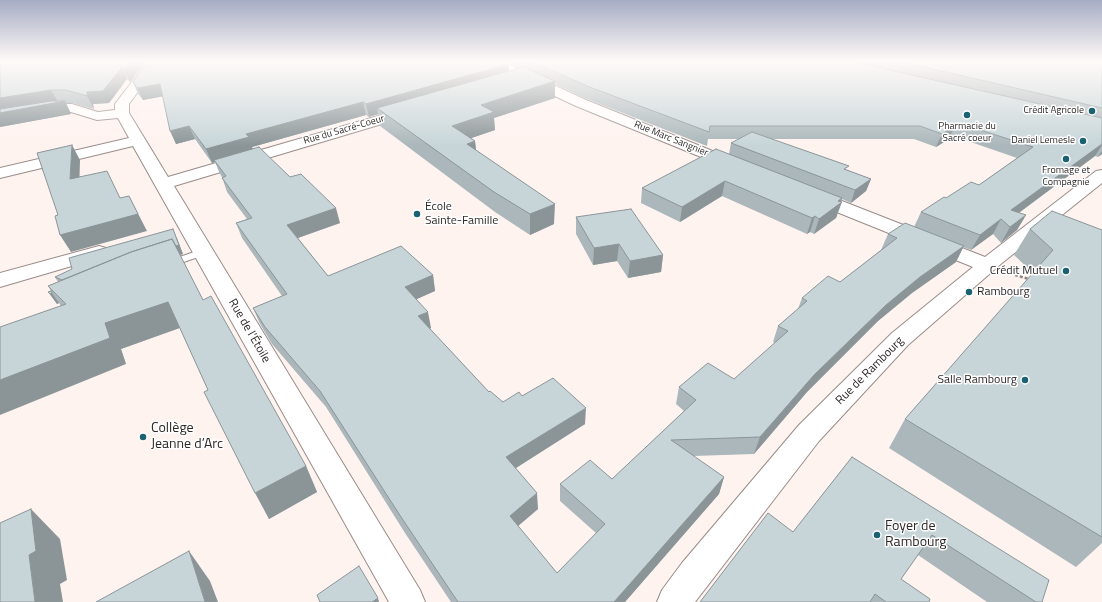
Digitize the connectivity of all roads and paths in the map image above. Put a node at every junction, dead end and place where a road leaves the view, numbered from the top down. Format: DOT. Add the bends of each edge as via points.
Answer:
graph roads {
  1 [pos="133,89"];
  2 [pos="551,89"];
  3 [pos="421,108"];
  4 [pos="122,113"];
  5 [pos="0,118"];
  6 [pos="138,140"];
  7 [pos="751,171"];
  8 [pos="0,173"];
  9 [pos="1102,175"];
  10 [pos="164,184"];
  11 [pos="802,192"];
  12 [pos="113,248"];
  13 [pos="203,252"];
  14 [pos="988,266"];
  15 [pos="161,267"];
  16 [pos="0,280"];
  17 [pos="1034,281"];
  18 [pos="408,602"];
  19 [pos="674,602"];
  1 -- 4 [label="street" via="122,104"];
  2 -- 7 [label="street, Rue Marc Sangnier"];
  3 -- 10 [label="street, Rue du Sacré-Coeur"];
  4 -- 5 [label="street" via="97,116 72,108 58,108"];
  4 -- 6 [label="street, Rue de l’Étoile"];
  6 -- 8 [label="street"];
  6 -- 10 [label="street, Rue de l’Étoile"];
  9 -- 14 [label="street, Rue de Rambourg"];
  10 -- 13 [label="street, Rue de l’Étoile" via="181,229"];
  11 -- 14 [label="street"];
  12 -- 16 [label="street"];
  13 -- 15 [label="lane"];
  13 -- 18 [label="street, Rue de l’Étoile"];
  14 -- 17 [label="path"];
  14 -- 19 [label="street, Rue de Rambourg" via="900,339 809,433"];
}
